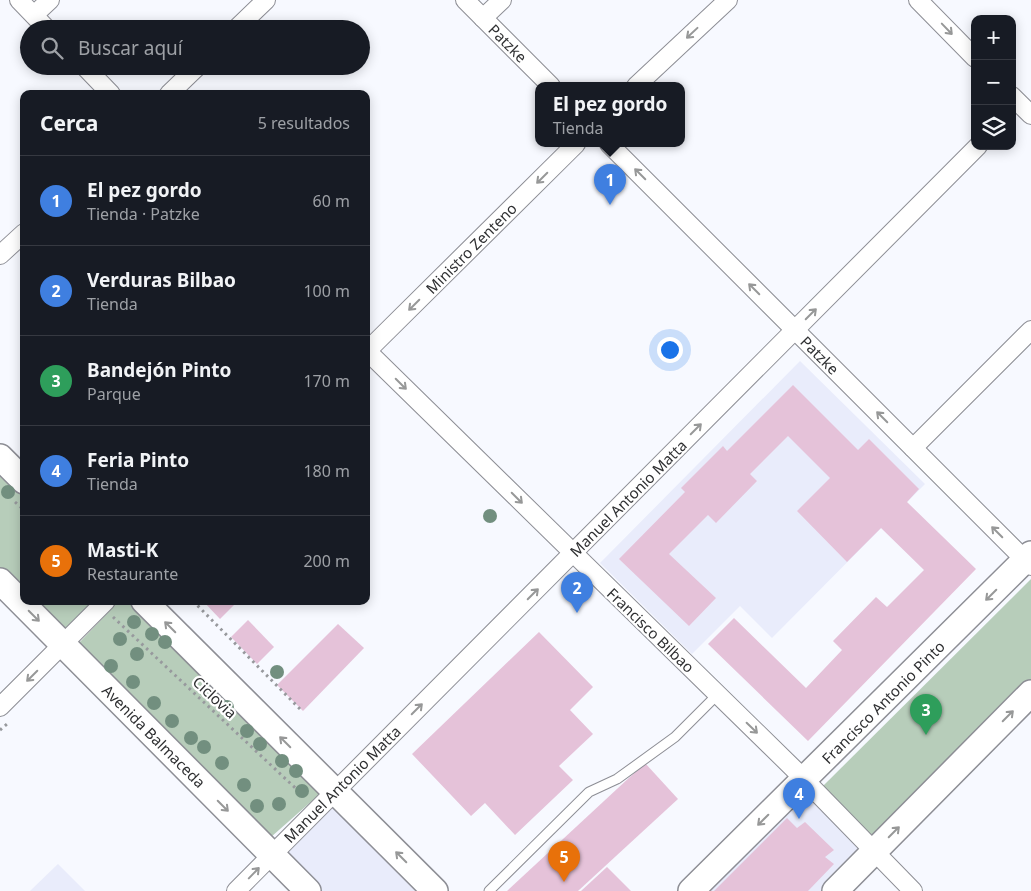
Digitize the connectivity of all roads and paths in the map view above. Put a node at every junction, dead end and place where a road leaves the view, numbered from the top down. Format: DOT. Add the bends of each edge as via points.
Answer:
graph roads {
  1 [pos="19,0"];
  2 [pos="50,0"];
  3 [pos="266,0"];
  4 [pos="465,0"];
  5 [pos="502,0"];
  6 [pos="728,0"];
  7 [pos="918,0"];
  8 [pos="34,15"];
  9 [pos="484,18"];
  10 [pos="39,20"];
  11 [pos="245,20"];
  12 [pos="971,54"];
  13 [pos="93,75"];
  14 [pos="189,75"];
  15 [pos="548,82"];
  16 [pos="640,82"];
  17 [pos="107,90"];
  18 [pos="173,90"];
  19 [pos="573,147"];
  20 [pos="612,147"];
  21 [pos="974,150"];
  22 [pos="20,237"];
  23 [pos="0,256"];
  24 [pos="795,330"];
  25 [pos="1031,330"];
  26 [pos="370,348"];
  27 [pos="370,354"];
  28 [pos="913,448"];
  29 [pos="0,457"];
  30 [pos="20,477"];
  31 [pos="573,553"];
  32 [pos="1029,560"];
  33 [pos="0,582"];
  34 [pos="20,602"];
  35 [pos="23,605"];
  36 [pos="102,605"];
  37 [pos="104,605"];
  38 [pos="148,605"];
  39 [pos="197,605"];
  40 [pos="63,645"];
  41 [pos="1031,693"];
  42 [pos="718,694"];
  43 [pos="0,707"];
  44 [pos="302,711"];
  45 [pos="804,780"];
  46 [pos="335,791"];
  47 [pos="317,809"];
  48 [pos="875,852"];
  49 [pos="271,854"];
  50 [pos="236,891"];
  51 [pos="308,891"];
  52 [pos="435,891"];
  53 [pos="489,891"];
  54 [pos="691,891"];
  55 [pos="835,891"];
  56 [pos="913,891"];
  1 -- 8 [label="street"];
  2 -- 8 [label="street"];
  3 -- 11 [label="street"];
  4 -- 9 [label="street, Patzke"];
  5 -- 9 [label="street"];
  6 -- 16 [label="street, one-way"];
  7 -- 12 [label="street, one-way"];
  8 -- 10 [label="street"];
  9 -- 15 [label="street, Patzke"];
  13 -- 17 [label="street"];
  14 -- 18 [label="street"];
  19 -- 26 [label="street, Ministro Zenteno, one-way"];
  24 -- 20 [label="street, Patzke, one-way"];
  24 -- 21 [label="street, Manuel Antonio Matta, one-way"];
  22 -- 23 [label="street"];
  28 -- 24 [label="street, Patzke, one-way"];
  31 -- 24 [label="street, Manuel Antonio Matta, one-way"];
  25 -- 28 [label="street"];
  27 -- 31 [label="street, Francisco Bilbao, one-way"];
  32 -- 28 [label="street, Patzke, one-way"];
  29 -- 30 [label="main road"];
  31 -- 42 [label="street, Francisco Bilbao"];
  46 -- 31 [label="street, Manuel Antonio Matta, one-way"];
  32 -- 45 [label="main road, Francisco Antonio Pinto, one-way"];
  33 -- 34 [label="main road, Avenida Balmaceda, one-way"];
  35 -- 40 [label="main road, Avenida Balmaceda, one-way"];
  36 -- 40 [label="street"];
  37 -- 47 [label="path, Ciclovia"];
  46 -- 38 [label="main road, one-way"];
  39 -- 44 [label="path"];
  40 -- 43 [label="street, one-way"];
  40 -- 49 [label="main road, Avenida Balmaceda, one-way"];
  48 -- 41 [label="main road, one-way"];
  42 -- 45 [label="street, Francisco Bilbao, one-way"];
  42 -- 53 [label="lane" via="674,737 617,779 589,792"];
  45 -- 48 [label="street, Francisco Bilbao"];
  45 -- 54 [label="main road, Francisco Antonio Pinto, one-way"];
  46 -- 47 [label="street, Manuel Antonio Matta"];
  52 -- 46 [label="main road, one-way"];
  47 -- 49 [label="street, Manuel Antonio Matta"];
  48 -- 55 [label="main road"];
  48 -- 56 [label="street, Francisco Bilbao"];
  50 -- 49 [label="street, Manuel Antonio Matta, one-way"];
  49 -- 51 [label="main road, Avenida Balmaceda"];
}
